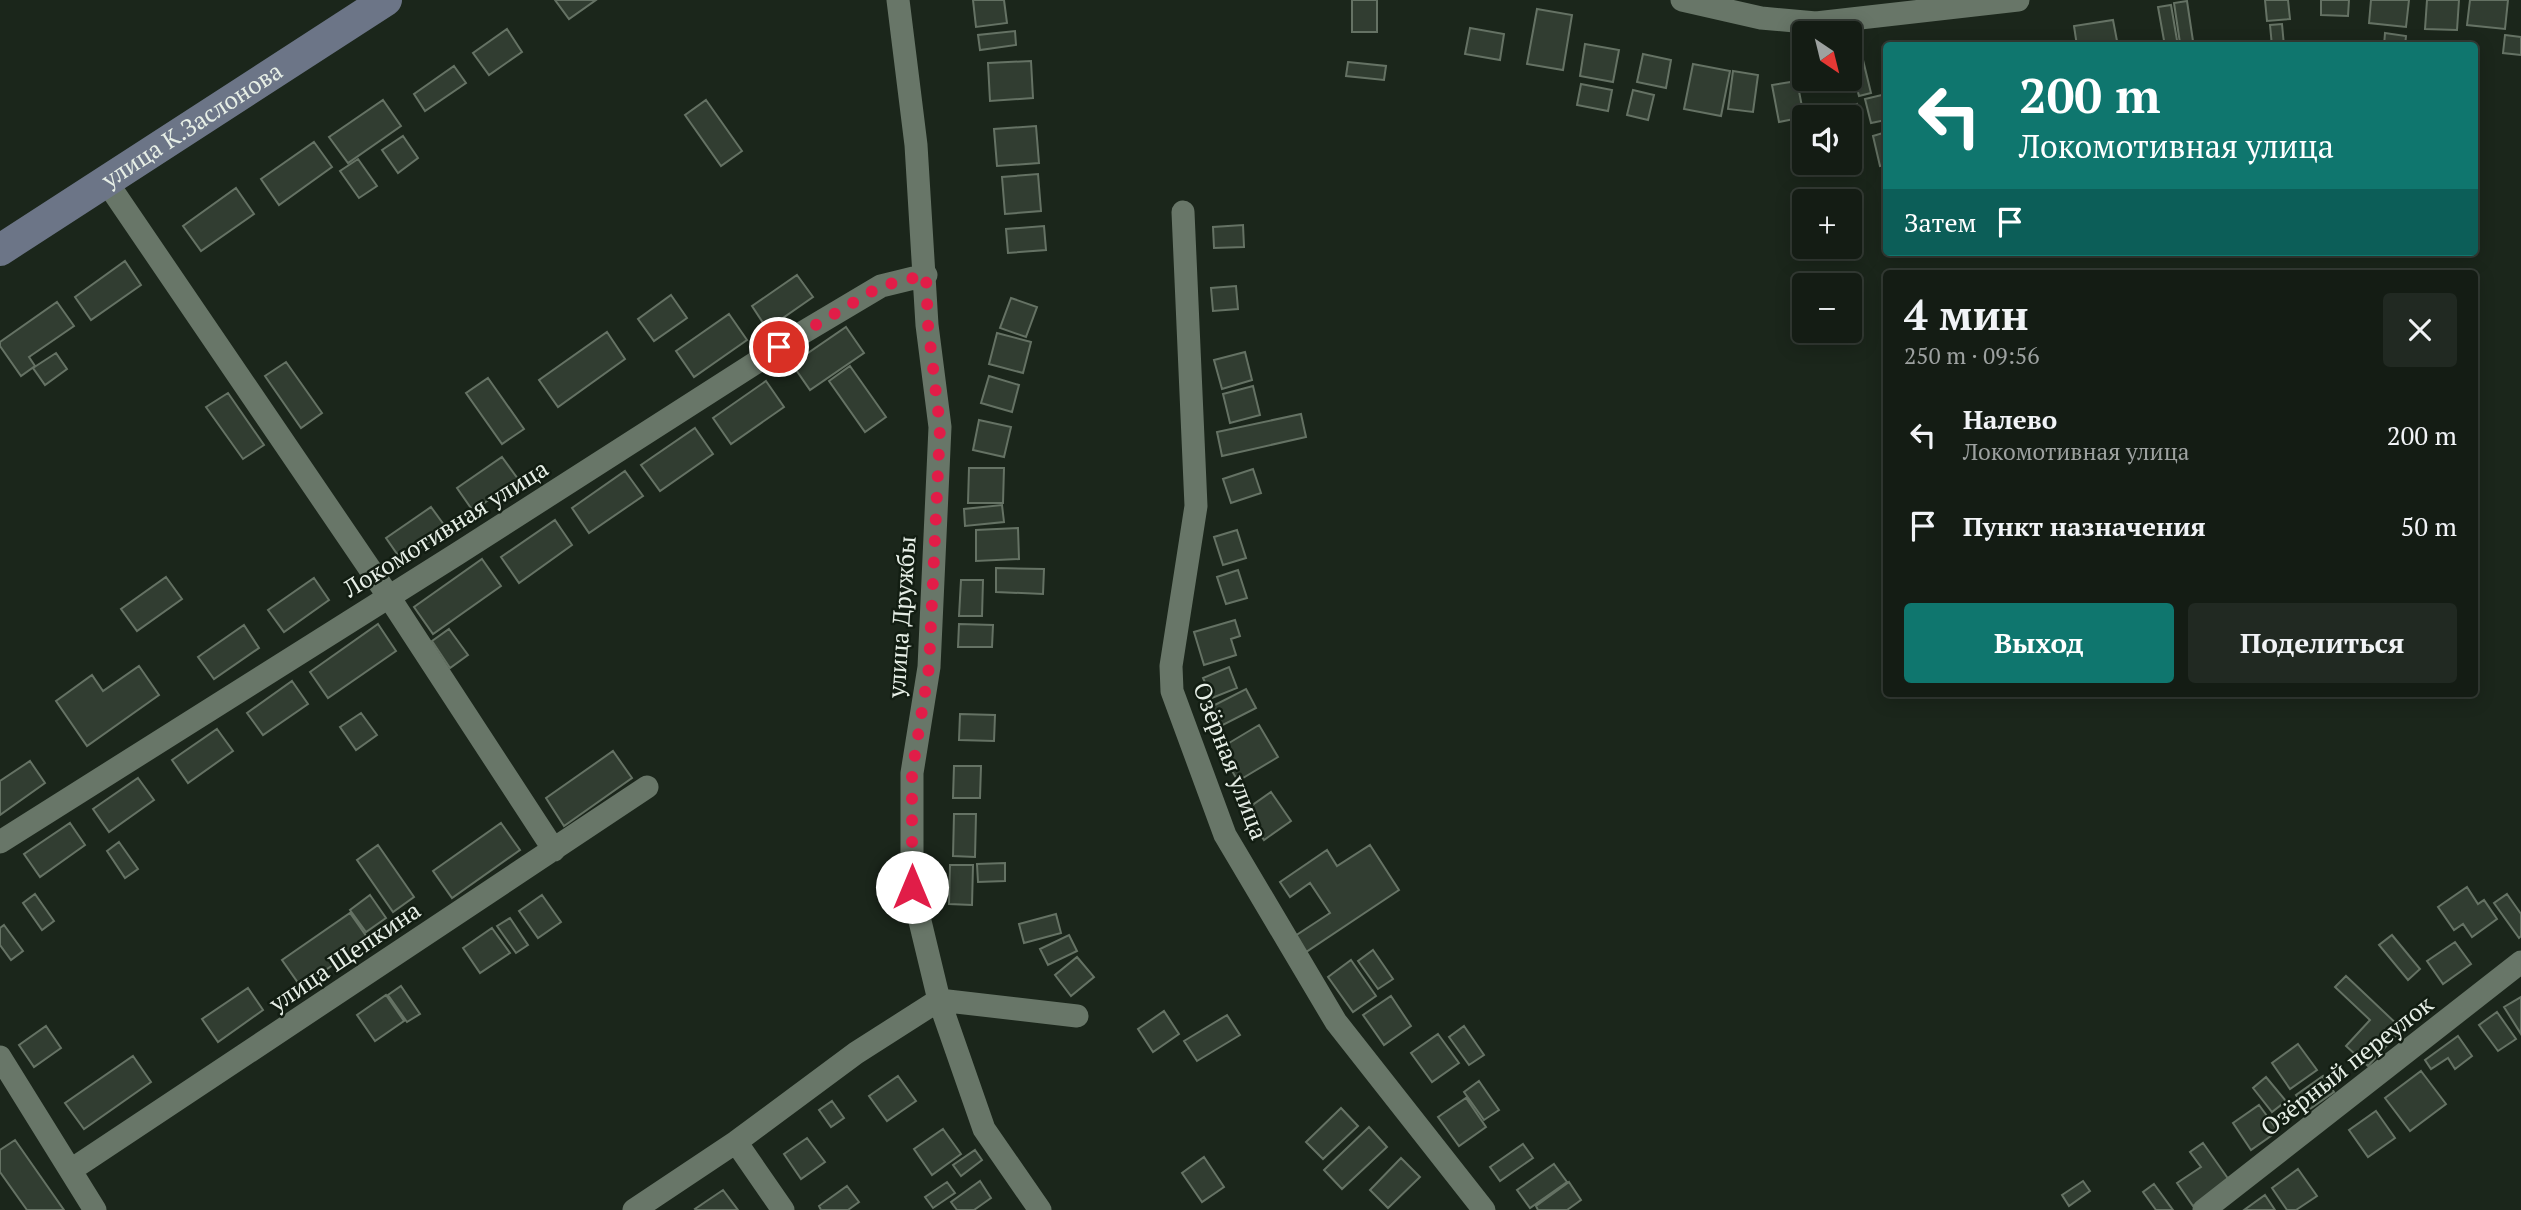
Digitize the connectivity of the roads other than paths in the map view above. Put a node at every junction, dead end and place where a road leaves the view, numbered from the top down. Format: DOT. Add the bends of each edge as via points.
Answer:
graph roads {
  1 [pos="386,0"];
  2 [pos="898,0"];
  3 [pos="1682,0"];
  4 [pos="2018,0"];
  5 [pos="106,181"];
  6 [pos="1183,212"];
  7 [pos="0,250"];
  8 [pos="926,275"];
  9 [pos="389,597"];
  10 [pos="648,787"];
  11 [pos="0,842"];
  12 [pos="554,850"];
  13 [pos="2521,962"];
  14 [pos="939,1000"];
  15 [pos="1077,1016"];
  16 [pos="0,1057"];
  17 [pos="736,1142"];
  18 [pos="71,1170"];
  19 [pos="95,1210"];
  20 [pos="634,1210"];
  21 [pos="783,1210"];
  22 [pos="1040,1210"];
  23 [pos="1484,1210"];
  24 [pos="2204,1210"];
  1 -- 5 [label="street, улица К.Заслонова"];
  2 -- 8 [label="street, улица Дружбы"];
  3 -- 4 [label="street" via="1761,18 1816,23"];
  5 -- 7 [label="street, улица К.Заслонова"];
  5 -- 9 [label="street"];
  6 -- 23 [label="street, Озёрная улица" via="1196,506 1171,666 1172,691 1225,835 1336,1022"];
  8 -- 9 [label="street, Локомотивная улица" via="881,286 802,333"];
  8 -- 14 [label="street, улица Дружбы" via="940,427 929,667 912,773 912,887"];
  9 -- 11 [label="street, Локомотивная улица"];
  9 -- 12 [label="street"];
  10 -- 12 [label="street, улица Щепкина"];
  12 -- 18 [label="street, улица Щепкина"];
  13 -- 24 [label="street, Озёрный переулок"];
  14 -- 15 [label="street"];
  14 -- 17 [label="street" via="856,1053"];
  14 -- 22 [label="street, улица Дружбы" via="984,1129"];
  16 -- 18 [label="street"];
  17 -- 20 [label="street"];
  17 -- 21 [label="street"];
  18 -- 19 [label="street"];
}
